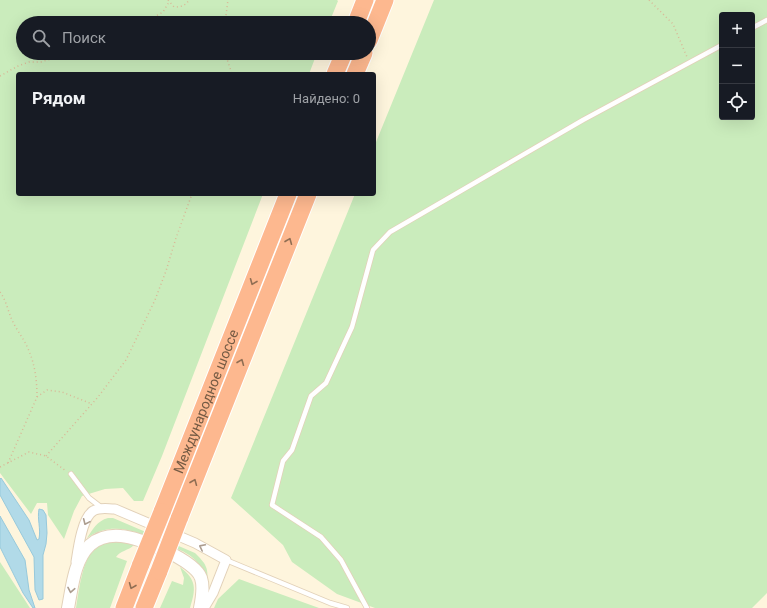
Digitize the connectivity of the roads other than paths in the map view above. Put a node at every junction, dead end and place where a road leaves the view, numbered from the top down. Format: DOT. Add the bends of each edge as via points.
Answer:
graph roads {
  1 [pos="365,0"];
  2 [pos="385,0"];
  3 [pos="359,16"];
  4 [pos="767,20"];
  5 [pos="376,22"];
  6 [pos="755,26"];
  7 [pos="719,47"];
  8 [pos="341,60"];
  9 [pos="361,60"];
  10 [pos="337,72"];
  11 [pos="356,72"];
  12 [pos="287,196"];
  13 [pos="307,196"];
  14 [pos="71,474"];
  15 [pos="102,508"];
  16 [pos="226,560"];
  17 [pos="75,571"];
  18 [pos="68,608"];
  19 [pos="124,608"];
  20 [pos="144,608"];
  21 [pos="200,608"];
  22 [pos="204,608"];
  23 [pos="346,608"];
  24 [pos="367,608"];
  1 -- 3 [label="highway"];
  2 -- 5 [label="highway"];
  4 -- 6 [label="lane"];
  7 -- 24 [label="lane" via="583,120 390,232 373,250 352,327 326,383 311,396 292,450 283,461 272,505 321,537 341,560"];
  8 -- 10 [label="highway"];
  9 -- 11 [label="highway"];
  12 -- 19 [label="highway, Международное шоссе, one-way, bridge"];
  20 -- 13 [label="highway, Международное шоссе, one-way, bridge"];
  14 -- 15 [label="lane" via="90,498"];
  16 -- 15 [label="street, one-way" via="195,543 115,509"];
  15 -- 17 [label="street, one-way" via="92,512 86,520 78,547"];
  16 -- 22 [label="street"];
  16 -- 23 [label="lane"];
  17 -- 18 [label="street, one-way"];
  17 -- 21 [label="street" via="89,546 99,539 111,536 137,538 183,559 195,568 201,577 203,587"];
}
